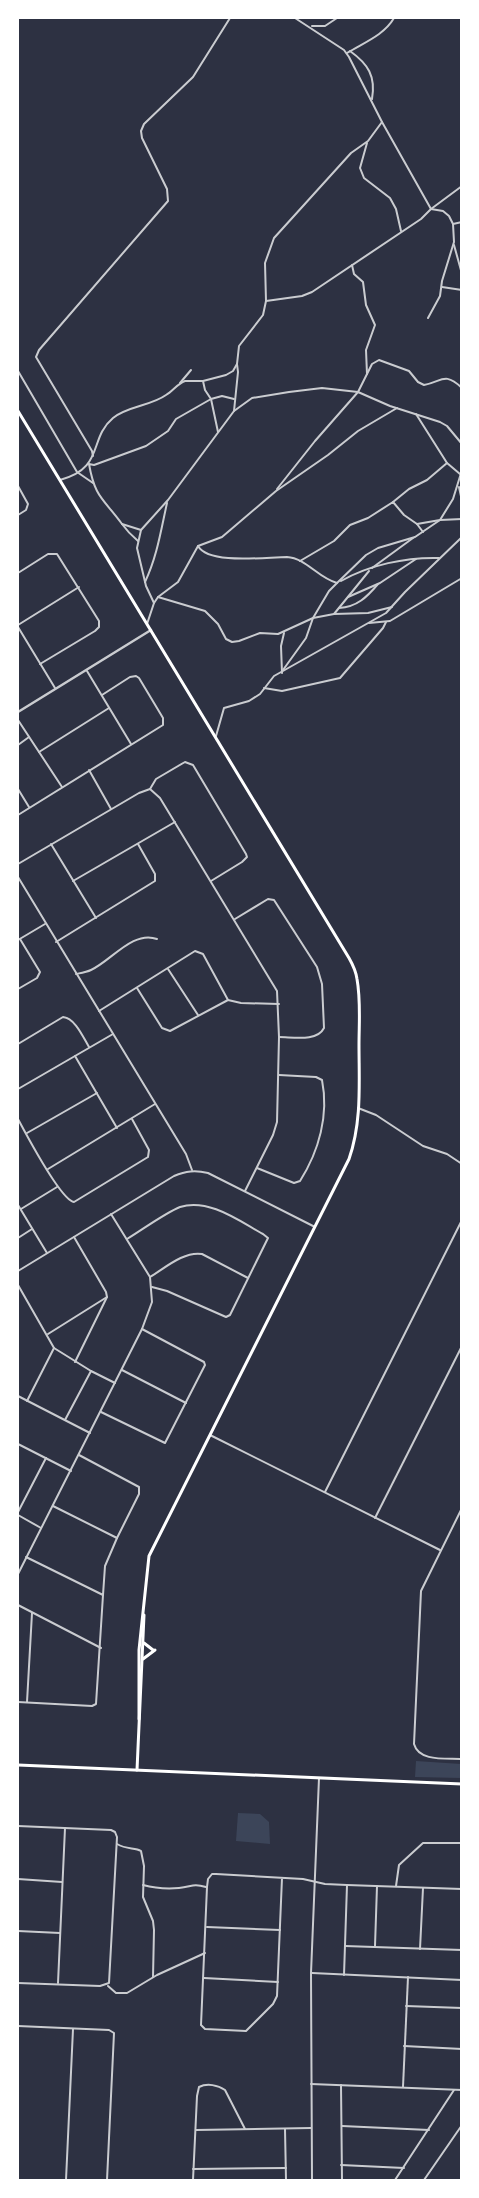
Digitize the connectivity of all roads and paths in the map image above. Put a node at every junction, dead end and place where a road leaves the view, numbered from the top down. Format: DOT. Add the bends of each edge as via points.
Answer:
graph roads {
  1 [pos="230,18"];
  2 [pos="296,18"];
  3 [pos="337,18"];
  4 [pos="394,18"];
  5 [pos="310,26"];
  6 [pos="350,51"];
  7 [pos="346,54"];
  8 [pos="372,100"];
  9 [pos="382,122"];
  10 [pos="368,141"];
  11 [pos="462,186"];
  12 [pos="431,209"];
  13 [pos="462,222"];
  14 [pos="453,224"];
  15 [pos="402,232"];
  16 [pos="454,242"];
  17 [pos="352,265"];
  18 [pos="462,274"];
  19 [pos="442,287"];
  20 [pos="462,290"];
  21 [pos="266,301"];
  22 [pos="428,318"];
  23 [pos="237,364"];
  24 [pos="192,370"];
  25 [pos="18,371"];
  26 [pos="367,374"];
  27 [pos="203,381"];
  28 [pos="180,383"];
  29 [pos="462,388"];
  30 [pos="358,392"];
  31 [pos="210,399"];
  32 [pos="234,399"];
  33 [pos="397,408"];
  34 [pos="18,411"];
  35 [pos="234,411"];
  36 [pos="416,414"];
  37 [pos="218,432"];
  38 [pos="462,444"];
  39 [pos="93,456"];
  40 [pos="447,463"];
  41 [pos="89,464"];
  42 [pos="462,470"];
  43 [pos="77,472"];
  44 [pos="460,474"];
  45 [pos="60,480"];
  46 [pos="93,483"];
  47 [pos="458,485"];
  48 [pos="18,486"];
  49 [pos="276,491"];
  50 [pos="168,500"];
  51 [pos="393,502"];
  52 [pos="462,502"];
  53 [pos="18,515"];
  54 [pos="462,519"];
  55 [pos="440,520"];
  56 [pos="122,524"];
  57 [pos="417,524"];
  58 [pos="141,530"];
  59 [pos="423,532"];
  60 [pos="415,537"];
  61 [pos="462,537"];
  62 [pos="138,542"];
  63 [pos="198,546"];
  64 [pos="417,558"];
  65 [pos="439,558"];
  66 [pos="300,561"];
  67 [pos="370,570"];
  68 [pos="18,573"];
  69 [pos="462,578"];
  70 [pos="145,582"];
  71 [pos="337,583"];
  72 [pos="380,583"];
  73 [pos="79,587"];
  74 [pos="158,597"];
  75 [pos="346,598"];
  76 [pos="154,604"];
  77 [pos="392,607"];
  78 [pos="339,608"];
  79 [pos="334,614"];
  80 [pos="313,618"];
  81 [pos="386,622"];
  82 [pos="368,623"];
  83 [pos="147,624"];
  84 [pos="18,626"];
  85 [pos="151,630"];
  86 [pos="284,632"];
  87 [pos="40,664"];
  88 [pos="86,669"];
  89 [pos="282,672"];
  90 [pos="55,688"];
  91 [pos="264,688"];
  92 [pos="102,695"];
  93 [pos="109,708"];
  94 [pos="18,712"];
  95 [pos="18,720"];
  96 [pos="215,736"];
  97 [pos="29,737"];
  98 [pos="131,744"];
  99 [pos="18,745"];
  100 [pos="39,752"];
  101 [pos="89,770"];
  102 [pos="62,788"];
  103 [pos="18,789"];
  104 [pos="150,790"];
  105 [pos="30,807"];
  106 [pos="111,809"];
  107 [pos="18,815"];
  108 [pos="175,822"];
  109 [pos="51,844"];
  110 [pos="138,844"];
  111 [pos="18,864"];
  112 [pos="18,877"];
  113 [pos="73,881"];
  114 [pos="211,881"];
  115 [pos="96,918"];
  116 [pos="235,919"];
  117 [pos="45,924"];
  118 [pos="19,939"];
  119 [pos="157,939"];
  120 [pos="56,942"];
  121 [pos="168,969"];
  122 [pos="76,974"];
  123 [pos="137,988"];
  124 [pos="18,989"];
  125 [pos="228,1000"];
  126 [pos="279,1004"];
  127 [pos="99,1011"];
  128 [pos="198,1015"];
  129 [pos="113,1034"];
  130 [pos="280,1037"];
  131 [pos="18,1044"];
  132 [pos="89,1047"];
  133 [pos="75,1056"];
  134 [pos="279,1076"];
  135 [pos="18,1089"];
  136 [pos="97,1093"];
  137 [pos="156,1104"];
  138 [pos="358,1108"];
  139 [pos="18,1119"];
  140 [pos="132,1119"];
  141 [pos="117,1128"];
  142 [pos="26,1133"];
  143 [pos="462,1164"];
  144 [pos="256,1168"];
  145 [pos="48,1169"];
  146 [pos="192,1170"];
  147 [pos="57,1187"];
  148 [pos="245,1191"];
  149 [pos="18,1205"];
  150 [pos="20,1210"];
  151 [pos="111,1214"];
  152 [pos="462,1220"];
  153 [pos="315,1227"];
  154 [pos="32,1229"];
  155 [pos="74,1237"];
  156 [pos="18,1238"];
  157 [pos="127,1239"];
  158 [pos="47,1254"];
  159 [pos="18,1271"];
  160 [pos="150,1277"];
  161 [pos="249,1278"];
  162 [pos="18,1285"];
  163 [pos="152,1287"];
  164 [pos="107,1297"];
  165 [pos="142,1329"];
  166 [pos="47,1334"];
  167 [pos="462,1346"];
  168 [pos="54,1348"];
  169 [pos="75,1362"];
  170 [pos="122,1370"];
  171 [pos="91,1371"];
  172 [pos="115,1383"];
  173 [pos="18,1396"];
  174 [pos="27,1401"];
  175 [pos="186,1403"];
  176 [pos="101,1412"];
  177 [pos="65,1420"];
  178 [pos="90,1433"];
  179 [pos="210,1436"];
  180 [pos="18,1444"];
  181 [pos="78,1455"];
  182 [pos="46,1458"];
  183 [pos="70,1471"];
  184 [pos="325,1492"];
  185 [pos="53,1506"];
  186 [pos="462,1508"];
  187 [pos="18,1514"];
  188 [pos="375,1518"];
  189 [pos="41,1528"];
  190 [pos="117,1538"];
  191 [pos="440,1550"];
  192 [pos="26,1557"];
  193 [pos="18,1574"];
  194 [pos="103,1595"];
  195 [pos="18,1605"];
  196 [pos="32,1613"];
  197 [pos="144,1615"];
  198 [pos="144,1643"];
  199 [pos="101,1648"];
  200 [pos="143,1658"];
  201 [pos="18,1702"];
  202 [pos="27,1702"];
  203 [pos="139,1718"];
  204 [pos="462,1759"];
  205 [pos="18,1765"];
  206 [pos="137,1770"];
  207 [pos="319,1778"];
  208 [pos="462,1784"];
  209 [pos="18,1826"];
  210 [pos="65,1828"];
  211 [pos="462,1843"];
  212 [pos="117,1844"];
  213 [pos="282,1878"];
  214 [pos="18,1879"];
  215 [pos="62,1882"];
  216 [pos="316,1882"];
  217 [pos="143,1885"];
  218 [pos="347,1885"];
  219 [pos="377,1886"];
  220 [pos="396,1886"];
  221 [pos="207,1887"];
  222 [pos="423,1888"];
  223 [pos="462,1890"];
  224 [pos="206,1927"];
  225 [pos="280,1930"];
  226 [pos="18,1932"];
  227 [pos="60,1933"];
  228 [pos="345,1946"];
  229 [pos="374,1947"];
  230 [pos="420,1949"];
  231 [pos="462,1950"];
  232 [pos="205,1953"];
  233 [pos="311,1973"];
  234 [pos="344,1975"];
  235 [pos="154,1977"];
  236 [pos="408,1977"];
  237 [pos="204,1978"];
  238 [pos="462,1980"];
  239 [pos="278,1982"];
  240 [pos="18,1983"];
  241 [pos="58,1984"];
  242 [pos="107,1985"];
  243 [pos="406,2006"];
  244 [pos="462,2008"];
  245 [pos="18,2026"];
  246 [pos="73,2029"];
  247 [pos="404,2046"];
  248 [pos="462,2049"];
  249 [pos="311,2084"];
  250 [pos="341,2085"];
  251 [pos="402,2087"];
  252 [pos="454,2090"];
  253 [pos="462,2090"];
  254 [pos="341,2126"];
  255 [pos="462,2126"];
  256 [pos="312,2128"];
  257 [pos="245,2129"];
  258 [pos="285,2129"];
  259 [pos="196,2130"];
  260 [pos="429,2130"];
  261 [pos="342,2165"];
  262 [pos="286,2168"];
  263 [pos="404,2168"];
  264 [pos="193,2169"];
  265 [pos="66,2180"];
  266 [pos="107,2180"];
  267 [pos="193,2180"];
  268 [pos="286,2180"];
  269 [pos="312,2180"];
  270 [pos="342,2180"];
  271 [pos="395,2180"];
  272 [pos="424,2180"];
  1 -- 39 [label="street" via="192,77 149,118 141,130 167,189 168,201 36,356"];
  2 -- 5 [label="street"];
  3 -- 5 [label="street" via="325,26"];
  4 -- 6 [label="street" via="380,34"];
  5 -- 7 [label="street"];
  6 -- 7 [label="street"];
  6 -- 8 [label="street" via="371,71"];
  7 -- 8 [label="street"];
  8 -- 9 [label="street"];
  9 -- 10 [label="street"];
  9 -- 12 [label="street"];
  10 -- 15 [label="street" via="360,168 364,178 390,198"];
  10 -- 21 [label="street" via="351,153 274,238 265,263"];
  11 -- 12 [label="street"];
  12 -- 14 [label="street" via="449,216"];
  12 -- 15 [label="street"];
  13 -- 14 [label="street"];
  14 -- 16 [label="street"];
  15 -- 17 [label="street"];
  16 -- 18 [label="street"];
  16 -- 19 [label="street"];
  17 -- 21 [label="street" via="307,294"];
  17 -- 26 [label="street" via="354,274 363,282 366,305 375,325 366,350"];
  19 -- 20 [label="street"];
  19 -- 22 [label="street"];
  21 -- 23 [label="street" via="263,315 240,346"];
  23 -- 27 [label="street" via="226,376"];
  23 -- 32 [label="street"];
  24 -- 28 [label="street"];
  25 -- 43 [label="street"];
  26 -- 29 [label="street" via="372,364 379,360 409,371 424,385 444,378"];
  26 -- 30 [label="street"];
  27 -- 28 [label="street"];
  27 -- 31 [label="street"];
  28 -- 39 [label="street" via="167,395 113,418"];
  30 -- 33 [label="street"];
  30 -- 35 [label="street" via="322,388 299,390 252,398"];
  30 -- 49 [label="street"];
  31 -- 32 [label="street" via="222,396"];
  31 -- 37 [label="street"];
  31 -- 41 [label="street" via="176,419 168,431 146,446"];
  32 -- 35 [label="street"];
  33 -- 36 [label="street"];
  33 -- 49 [label="street" via="358,431"];
  34 -- 45 [label="main road"];
  35 -- 37 [label="street"];
  36 -- 38 [label="street" via="447,426"];
  36 -- 40 [label="street"];
  37 -- 50 [label="street"];
  39 -- 41 [label="street"];
  40 -- 44 [label="street"];
  40 -- 51 [label="street"];
  41 -- 43 [label="street"];
  41 -- 46 [label="street"];
  42 -- 44 [label="street"];
  43 -- 45 [label="street"];
  43 -- 46 [label="street"];
  44 -- 47 [label="street"];
  45 -- 83 [label="main road"];
  46 -- 56 [label="street" via="106,507"];
  47 -- 52 [label="street"];
  47 -- 55 [label="street"];
  48 -- 53 [label="street" via="28,504 26,510"];
  49 -- 63 [label="street" via="222,537"];
  50 -- 58 [label="street"];
  50 -- 70 [label="street" via="152,568"];
  51 -- 57 [label="street"];
  51 -- 66 [label="street" via="350,525 334,541"];
  54 -- 55 [label="street"];
  55 -- 57 [label="street"];
  55 -- 59 [label="street"];
  56 -- 58 [label="street"];
  56 -- 62 [label="street"];
  57 -- 59 [label="street"];
  58 -- 62 [label="street"];
  59 -- 60 [label="street"];
  60 -- 67 [label="street"];
  60 -- 71 [label="street" via="366,555"];
  61 -- 65 [label="street"];
  62 -- 70 [label="street"];
  63 -- 66 [label="street" via="216,556 287,557"];
  63 -- 74 [label="street" via="178,582"];
  64 -- 65 [label="street"];
  64 -- 67 [label="street"];
  64 -- 72 [label="street"];
  65 -- 77 [label="street"];
  66 -- 71 [label="street" via="328,581"];
  67 -- 71 [label="street"];
  67 -- 75 [label="street"];
  68 -- 73 [label="street" via="48,554 57,554"];
  69 -- 81 [label="street"];
  70 -- 76 [label="street"];
  71 -- 80 [label="street"];
  72 -- 75 [label="street"];
  72 -- 78 [label="street" via="354,606"];
  73 -- 84 [label="street"];
  73 -- 87 [label="street" via="99,621 99,627"];
  74 -- 76 [label="street"];
  74 -- 86 [label="street" via="205,611 218,624 226,639 232,642 260,632"];
  75 -- 78 [label="street"];
  76 -- 83 [label="street"];
  77 -- 79 [label="street" via="368,613"];
  77 -- 82 [label="street"];
  78 -- 79 [label="street"];
  79 -- 80 [label="street"];
  80 -- 86 [label="street"];
  80 -- 89 [label="street" via="306,638"];
  81 -- 82 [label="street"];
  81 -- 91 [label="street" via="340,678 282,691"];
  82 -- 89 [label="street"];
  83 -- 85 [label="main road"];
  84 -- 87 [label="street"];
  85 -- 88 [label="street"];
  85 -- 96 [label="main road"];
  86 -- 89 [label="street"];
  87 -- 90 [label="street"];
  88 -- 90 [label="street"];
  88 -- 92 [label="street"];
  89 -- 91 [label="street"];
  90 -- 94 [label="street"];
  91 -- 96 [label="street" via="249,701 224,708"];
  92 -- 93 [label="street"];
  92 -- 98 [label="street" via="136,676 164,718 160,728"];
  93 -- 98 [label="street"];
  93 -- 100 [label="street"];
  95 -- 97 [label="street"];
  96 -- 138 [label="main road" via="354,968 360,1005"];
  97 -- 99 [label="street"];
  97 -- 100 [label="street"];
  98 -- 101 [label="street"];
  100 -- 102 [label="street"];
  101 -- 102 [label="street"];
  101 -- 106 [label="street"];
  102 -- 105 [label="street"];
  103 -- 105 [label="street"];
  104 -- 106 [label="street"];
  104 -- 108 [label="street" via="160,798"];
  104 -- 114 [label="street" via="156,779 185,762 193,765 247,858"];
  105 -- 107 [label="street"];
  106 -- 109 [label="street"];
  108 -- 110 [label="street"];
  108 -- 114 [label="street"];
  109 -- 111 [label="street"];
  109 -- 113 [label="street"];
  110 -- 113 [label="street"];
  110 -- 115 [label="street" via="155,874 155,881"];
  112 -- 117 [label="street"];
  113 -- 115 [label="street"];
  114 -- 116 [label="street"];
  115 -- 120 [label="street"];
  116 -- 126 [label="street" via="274,984"];
  116 -- 130 [label="street" via="268,899 274,900 317,968 322,984 322,1032 316,1037"];
  117 -- 118 [label="street"];
  117 -- 120 [label="street"];
  118 -- 124 [label="street" via="40,972 37,978"];
  119 -- 122 [label="street" via="137,940 92,970"];
  120 -- 122 [label="street"];
  121 -- 123 [label="street"];
  121 -- 125 [label="street" via="198,951 203,954"];
  121 -- 128 [label="street"];
  122 -- 127 [label="street"];
  123 -- 127 [label="street"];
  123 -- 128 [label="street" via="164,1029 172,1030"];
  125 -- 126 [label="street"];
  125 -- 128 [label="street"];
  126 -- 130 [label="street"];
  127 -- 129 [label="street"];
  129 -- 132 [label="street"];
  129 -- 137 [label="street"];
  130 -- 134 [label="street"];
  131 -- 132 [label="street" via="66,1016"];
  132 -- 133 [label="street"];
  133 -- 135 [label="street"];
  133 -- 136 [label="street"];
  134 -- 144 [label="street" via="276,1128"];
  134 -- 144 [label="street" via="322,1080 322,1131 301,1179 296,1182"];
  136 -- 141 [label="street"];
  136 -- 142 [label="street"];
  137 -- 140 [label="street"];
  137 -- 146 [label="street"];
  138 -- 143 [label="street" via="376,1115 423,1146 447,1154"];
  138 -- 153 [label="main road" via="355,1143"];
  139 -- 142 [label="street"];
  140 -- 141 [label="street"];
  140 -- 147 [label="street" via="149,1150 148,1157 74,1202"];
  141 -- 145 [label="street"];
  142 -- 145 [label="street"];
  144 -- 148 [label="street"];
  145 -- 147 [label="street"];
  146 -- 148 [label="street" via="208,1173"];
  146 -- 151 [label="street" via="174,1176"];
  147 -- 150 [label="street"];
  148 -- 153 [label="street"];
  149 -- 150 [label="street"];
  150 -- 154 [label="street"];
  151 -- 155 [label="street"];
  151 -- 157 [label="street"];
  152 -- 184 [label="street"];
  153 -- 179 [label="main road"];
  154 -- 156 [label="street"];
  154 -- 158 [label="street"];
  155 -- 158 [label="street"];
  155 -- 164 [label="street"];
  157 -- 160 [label="street"];
  157 -- 161 [label="street" via="180,1207 211,1207 268,1238"];
  158 -- 159 [label="street"];
  160 -- 161 [label="street" via="195,1253"];
  160 -- 163 [label="street"];
  161 -- 163 [label="street" via="226,1317"];
  162 -- 166 [label="street"];
  163 -- 165 [label="street" via="152,1302"];
  164 -- 166 [label="street"];
  164 -- 169 [label="street"];
  165 -- 170 [label="street"];
  165 -- 175 [label="street" via="204,1362"];
  166 -- 168 [label="street"];
  167 -- 188 [label="street"];
  168 -- 169 [label="street"];
  168 -- 174 [label="street"];
  169 -- 171 [label="street"];
  170 -- 172 [label="street"];
  170 -- 175 [label="street"];
  171 -- 172 [label="street"];
  171 -- 177 [label="street"];
  172 -- 176 [label="street"];
  173 -- 174 [label="street"];
  174 -- 177 [label="street"];
  175 -- 176 [label="street" via="165,1443"];
  176 -- 178 [label="street"];
  177 -- 178 [label="street"];
  178 -- 181 [label="street"];
  179 -- 184 [label="street"];
  179 -- 197 [label="main road" via="150,1556"];
  180 -- 182 [label="street"];
  181 -- 183 [label="street"];
  181 -- 190 [label="street" via="139,1486 140,1494"];
  182 -- 183 [label="street"];
  182 -- 187 [label="street"];
  183 -- 185 [label="street"];
  184 -- 188 [label="street"];
  185 -- 189 [label="street"];
  185 -- 190 [label="street"];
  186 -- 191 [label="street"];
  187 -- 189 [label="street"];
  188 -- 191 [label="street"];
  189 -- 192 [label="street"];
  190 -- 194 [label="street" via="105,1566"];
  191 -- 204 [label="street" via="421,1591 414,1744 424,1756"];
  192 -- 193 [label="street"];
  192 -- 194 [label="street"];
  194 -- 199 [label="street"];
  195 -- 196 [label="street"];
  196 -- 199 [label="street"];
  196 -- 202 [label="street"];
  197 -- 198 [label="main road"];
  197 -- 203 [label="main road" via="139,1650"];
  198 -- 200 [label="main road"];
  198 -- 200 [label="main road" via="154,1650"];
  199 -- 202 [label="street" via="96,1704"];
  200 -- 203 [label="main road"];
  201 -- 202 [label="street"];
  203 -- 206 [label="main road"];
  205 -- 206 [label="main road"];
  206 -- 207 [label="main road"];
  207 -- 208 [label="main road"];
  207 -- 216 [label="street"];
  209 -- 210 [label="street"];
  210 -- 212 [label="street" via="113,1831 117,1834"];
  210 -- 215 [label="street"];
  211 -- 220 [label="street" via="423,1843 399,1865"];
  212 -- 217 [label="street" via="141,1851"];
  212 -- 242 [label="street" via="111,1975"];
  213 -- 216 [label="street"];
  213 -- 221 [label="street" via="212,1874"];
  213 -- 225 [label="street"];
  214 -- 215 [label="street"];
  215 -- 227 [label="street"];
  216 -- 218 [label="street"];
  216 -- 233 [label="street"];
  217 -- 221 [label="street" via="166,1888 194,1884"];
  217 -- 235 [label="street" via="144,1903 153,1921"];
  218 -- 219 [label="street"];
  218 -- 228 [label="street"];
  219 -- 220 [label="street"];
  219 -- 229 [label="street"];
  220 -- 222 [label="street"];
  221 -- 224 [label="street"];
  222 -- 223 [label="street"];
  222 -- 230 [label="street"];
  224 -- 225 [label="street"];
  224 -- 232 [label="street"];
  225 -- 239 [label="street"];
  226 -- 227 [label="street"];
  227 -- 241 [label="street"];
  228 -- 229 [label="street"];
  228 -- 234 [label="street"];
  229 -- 230 [label="street"];
  230 -- 231 [label="street"];
  232 -- 235 [label="street"];
  232 -- 237 [label="street"];
  233 -- 234 [label="street"];
  233 -- 249 [label="street"];
  234 -- 236 [label="street"];
  235 -- 242 [label="street" via="127,1992 116,1993"];
  236 -- 238 [label="street"];
  236 -- 243 [label="street"];
  237 -- 239 [label="street"];
  237 -- 239 [label="street" via="202,2027 242,2032 250,2029 273,2004"];
  240 -- 241 [label="street"];
  241 -- 242 [label="street"];
  243 -- 244 [label="street"];
  243 -- 247 [label="street"];
  245 -- 246 [label="street"];
  246 -- 265 [label="street"];
  246 -- 266 [label="street" via="110,2030 114,2034"];
  247 -- 248 [label="street"];
  247 -- 251 [label="street"];
  249 -- 250 [label="street"];
  249 -- 256 [label="street"];
  250 -- 251 [label="street"];
  250 -- 254 [label="street"];
  251 -- 252 [label="street"];
  252 -- 253 [label="street"];
  252 -- 260 [label="street"];
  254 -- 260 [label="street"];
  254 -- 261 [label="street"];
  255 -- 272 [label="street"];
  256 -- 258 [label="street"];
  256 -- 269 [label="street"];
  257 -- 258 [label="street"];
  257 -- 259 [label="street"];
  257 -- 259 [label="street" via="225,2090 205,2085 198,2090"];
  258 -- 262 [label="street"];
  259 -- 264 [label="street"];
  260 -- 263 [label="street"];
  261 -- 263 [label="street"];
  261 -- 270 [label="street"];
  262 -- 264 [label="street"];
  262 -- 268 [label="street"];
  263 -- 271 [label="street"];
  264 -- 267 [label="street"];
}
